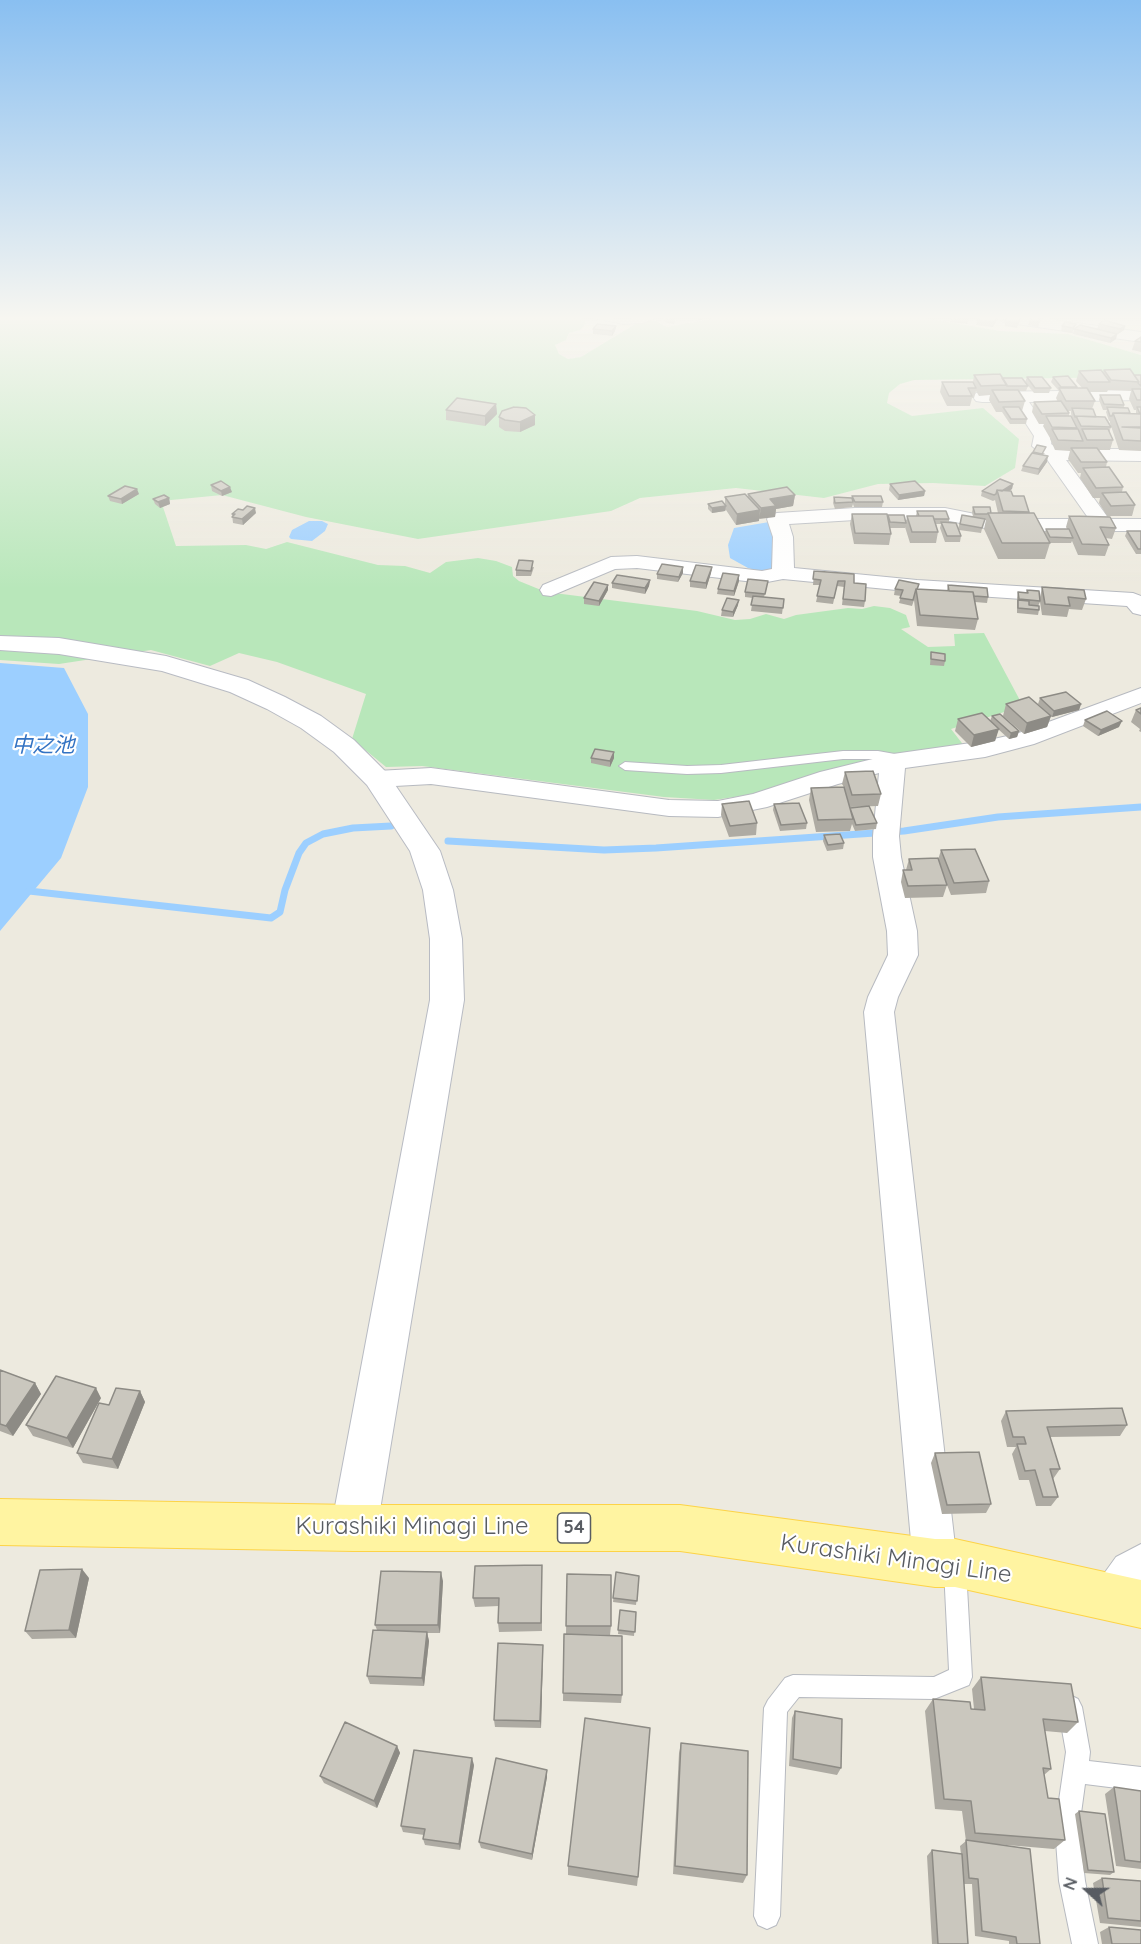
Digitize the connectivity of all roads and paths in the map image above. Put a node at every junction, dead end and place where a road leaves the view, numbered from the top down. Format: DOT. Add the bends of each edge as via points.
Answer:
graph roads {
  1 [pos="1024,408"];
  2 [pos="1097,408"];
  3 [pos="1100,415"];
  4 [pos="1110,435"];
  5 [pos="1053,454"];
  6 [pos="1119,454"];
  7 [pos="1141,454"];
  8 [pos="1103,525"];
  9 [pos="1141,525"];
  10 [pos="783,573"];
  11 [pos="551,590"];
  12 [pos="1141,608"];
  13 [pos="0,643"];
  14 [pos="1141,695"];
  15 [pos="901,761"];
  16 [pos="625,766"];
  17 [pos="377,778"];
  18 [pos="0,1522"];
  19 [pos="354,1528"];
  20 [pos="945,1563"];
  21 [pos="1132,1589"];
  22 [pos="1055,1689"];
  23 [pos="1076,1771"];
  24 [pos="1141,1779"];
  25 [pos="767,1916"];
  26 [pos="1085,1944"];
  1 -- 5 [label="street" via="1042,436 1041,446"];
  2 -- 3 [label="street"];
  4 -- 6 [label="street"];
  5 -- 6 [label="street"];
  5 -- 8 [label="street"];
  6 -- 7 [label="street"];
  8 -- 9 [label="street"];
  8 -- 10 [label="street" via="1000,525 945,514 777,519 783,537"];
  10 -- 11 [label="street" via="762,577 611,562"];
  10 -- 12 [label="street" via="1133,600"];
  13 -- 17 [label="street" via="59,646 166,664 239,686 311,722 344,746"];
  14 -- 15 [label="street" via="1024,739"];
  15 -- 16 [label="lane" via="878,755 843,755 721,769"];
  15 -- 17 [label="street" via="718,809 669,808 431,776"];
  15 -- 20 [label="street" via="886,833 903,955 879,1012"];
  17 -- 19 [label="street" via="424,851 438,890 446,939 447,1000"];
  18 -- 19 [label="main road, Kurashiki Minagi Line / 54"];
  19 -- 20 [label="main road, Kurashiki Minagi Line / 54" via="680,1528"];
  20 -- 21 [label="main road, Kurashiki Minagi Line / 54"];
  20 -- 25 [label="lane" via="973,1678 934,1688 793,1686 776,1708"];
  22 -- 23 [label="lane" via="1067,1691 1078,1752"];
  23 -- 24 [label="lane"];
  23 -- 26 [label="lane" via="1067,1828 1072,1881"];
}
